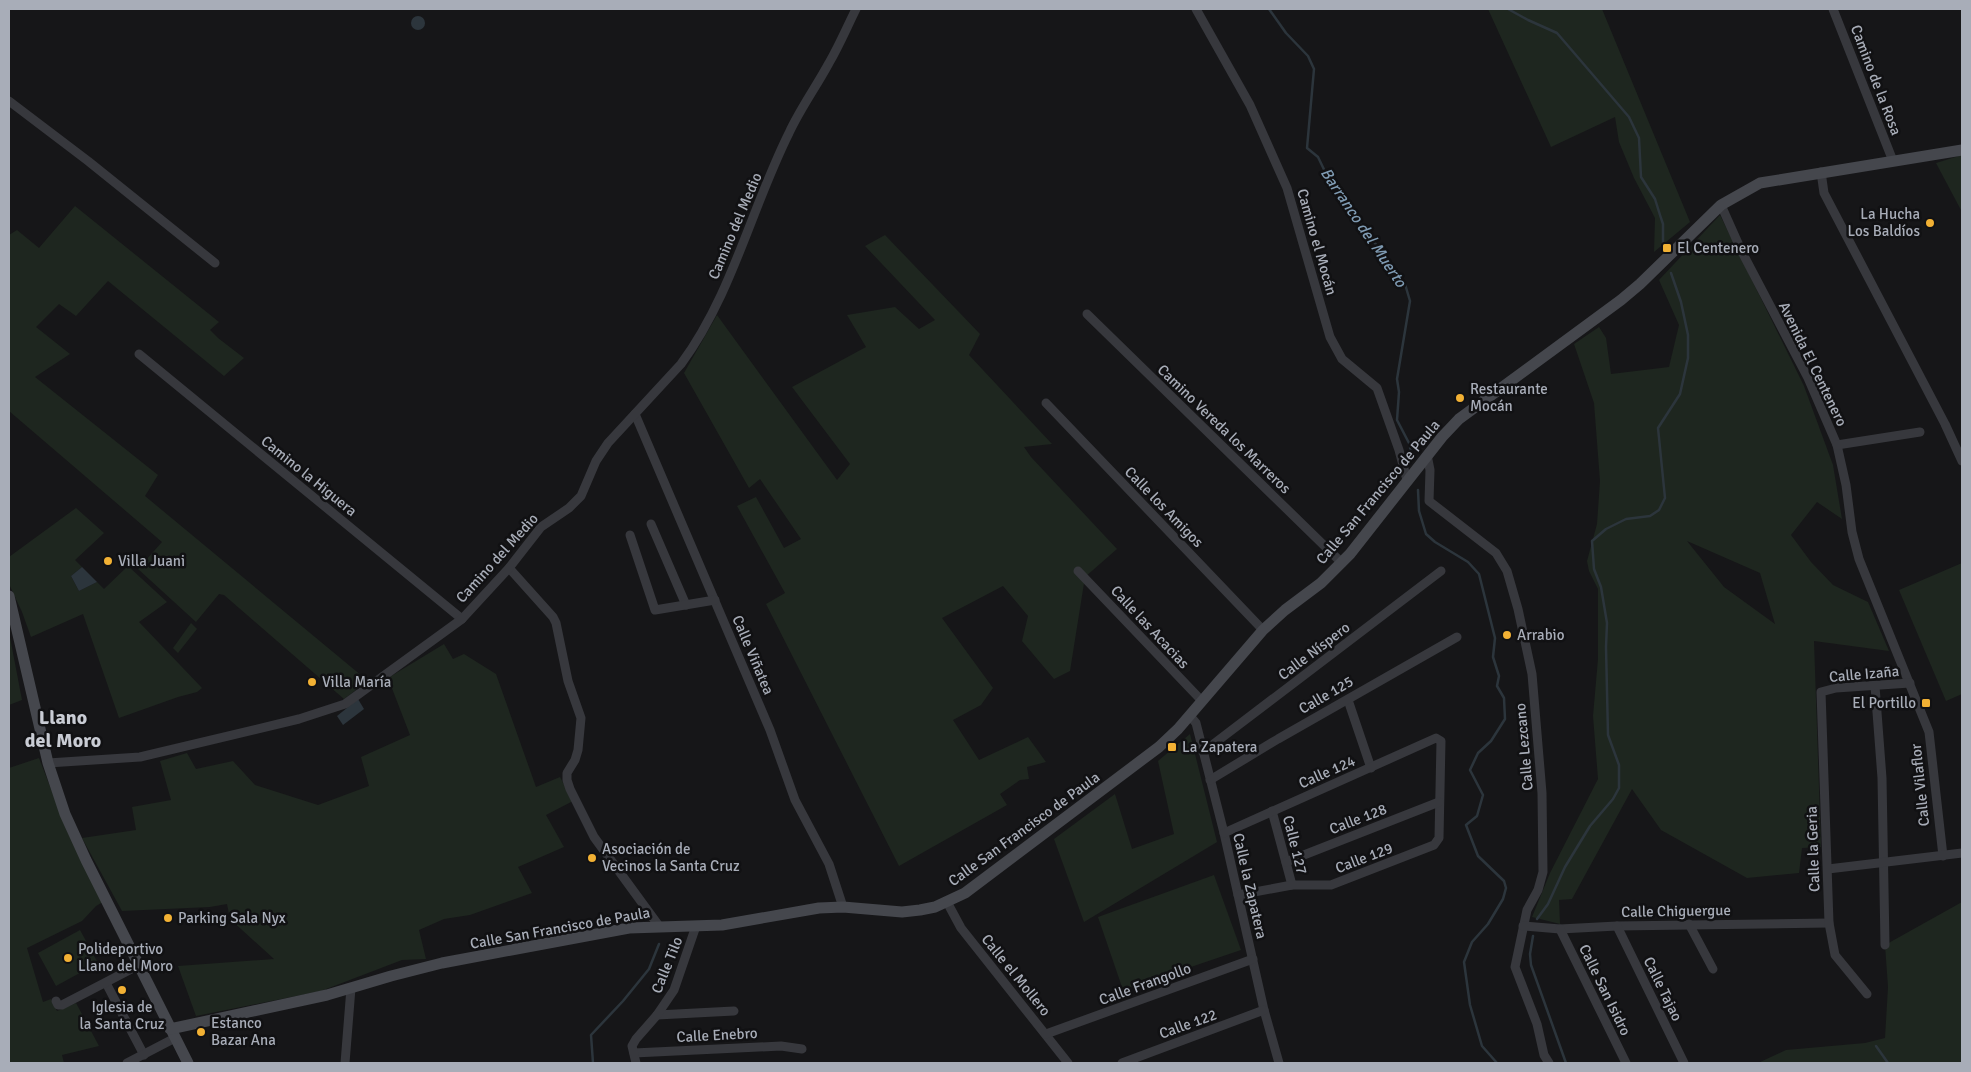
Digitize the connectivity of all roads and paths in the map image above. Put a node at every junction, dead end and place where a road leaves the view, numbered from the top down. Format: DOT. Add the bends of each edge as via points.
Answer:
graph roads {
  1 [pos="856,9"];
  2 [pos="1196,9"];
  3 [pos="1833,9"];
  4 [pos="9,102"];
  5 [pos="1962,150"];
  6 [pos="1893,161"];
  7 [pos="1821,172"];
  8 [pos="1721,204"];
  9 [pos="215,264"];
  10 [pos="1087,314"];
  11 [pos="139,354"];
  12 [pos="1046,403"];
  13 [pos="634,414"];
  14 [pos="1920,432"];
  15 [pos="1837,445"];
  16 [pos="1426,455"];
  17 [pos="1962,461"];
  18 [pos="1407,480"];
  19 [pos="652,524"];
  20 [pos="630,535"];
  21 [pos="1342,563"];
  22 [pos="509,568"];
  23 [pos="1078,571"];
  24 [pos="1441,571"];
  25 [pos="9,596"];
  26 [pos="715,600"];
  27 [pos="686,605"];
  28 [pos="462,619"];
  29 [pos="1263,630"];
  30 [pos="1456,637"];
  31 [pos="1910,683"];
  32 [pos="1875,686"];
  33 [pos="1821,692"];
  34 [pos="1348,700"];
  35 [pos="1202,701"];
  36 [pos="1190,716"];
  37 [pos="1203,752"];
  38 [pos="48,763"];
  39 [pos="1371,768"];
  40 [pos="1210,780"];
  41 [pos="1439,802"];
  42 [pos="1272,811"];
  43 [pos="1224,833"];
  44 [pos="1962,853"];
  45 [pos="1943,856"];
  46 [pos="1286,862"];
  47 [pos="1883,863"];
  48 [pos="1828,869"];
  49 [pos="1292,886"];
  50 [pos="1238,895"];
  51 [pos="946,902"];
  52 [pos="843,907"];
  53 [pos="1829,923"];
  54 [pos="1689,924"];
  55 [pos="659,926"];
  56 [pos="696,926"];
  57 [pos="1523,926"];
  58 [pos="1617,926"];
  59 [pos="1560,929"];
  60 [pos="1885,946"];
  61 [pos="1253,959"];
  62 [pos="139,965"];
  63 [pos="1713,969"];
  64 [pos="106,983"];
  65 [pos="351,988"];
  66 [pos="1867,994"];
  67 [pos="56,1001"];
  68 [pos="1264,1010"];
  69 [pos="734,1011"];
  70 [pos="658,1015"];
  71 [pos="172,1034"];
  72 [pos="1046,1034"];
  73 [pos="802,1050"];
  74 [pos="634,1053"];
  75 [pos="144,1055"];
  76 [pos="127,1063"];
  77 [pos="188,1063"];
  78 [pos="344,1063"];
  79 [pos="636,1063"];
  80 [pos="1068,1063"];
  81 [pos="1122,1063"];
  82 [pos="1279,1063"];
  83 [pos="1549,1063"];
  84 [pos="1626,1063"];
  85 [pos="1684,1063"];
  1 -- 13 [label="street, Camino del Medio" via="788,133 704,329 681,364"];
  2 -- 18 [label="street, Camino el Mocán" via="1250,105 1288,188 1330,337 1342,359 1376,388 1400,450"];
  3 -- 6 [label="street, Camino de la Rosa"];
  4 -- 9 [label="street" via="88,160"];
  5 -- 6 [label="main road, Calle San Francisco de Paula"];
  6 -- 7 [label="main road, Calle San Francisco de Paula"];
  7 -- 8 [label="main road, Calle San Francisco de Paula" via="1760,183"];
  7 -- 17 [label="street" via="1824,193"];
  8 -- 15 [label="street, Avenida El Centenero" via="1808,378"];
  8 -- 16 [label="main road, Calle San Francisco de Paula" via="1640,284 1475,405"];
  10 -- 21 [label="street, Camino Vereda los Marreros"];
  11 -- 28 [label="street, Camino la Higuera"];
  12 -- 29 [label="street, Calle los Amigos"];
  13 -- 22 [label="street, Camino del Medio" via="601,452 581,496 541,527"];
  13 -- 26 [label="street, Calle Viñatea"];
  14 -- 15 [label="street"];
  15 -- 31 [label="street, Avenida El Centenero" via="1859,558"];
  16 -- 18 [label="main road, Calle San Francisco de Paula"];
  16 -- 57 [label="street, Calle Lezcano" via="1430,470 1429,501 1496,553 1506,571 1532,674 1542,793 1543,872"];
  18 -- 21 [label="main road, Calle San Francisco de Paula"];
  19 -- 27 [label="street"];
  20 -- 27 [label="street" via="654,610"];
  21 -- 29 [label="main road, Calle San Francisco de Paula"];
  22 -- 28 [label="street, Camino del Medio"];
  22 -- 55 [label="street" via="556,623 568,681 580,718 578,750 567,774 570,789 594,837"];
  23 -- 35 [label="street, Calle las Acacias"];
  24 -- 37 [label="street, Calle Níspero"];
  25 -- 38 [label="main road"];
  26 -- 27 [label="street"];
  26 -- 52 [label="street, Calle Viñatea" via="779,753 795,800 830,864"];
  28 -- 38 [label="street, Camino del Medio" via="337,708 140,757"];
  29 -- 35 [label="main road, Calle San Francisco de Paula"];
  30 -- 34 [label="street, Calle 125"];
  31 -- 32 [label="street, Calle Izaña"];
  31 -- 45 [label="street, Calle Vilaflor" via="1928,732"];
  32 -- 33 [label="street, Calle Izaña"];
  32 -- 47 [label="street" via="1882,778"];
  33 -- 48 [label="street, Calle la Geria"];
  34 -- 39 [label="street"];
  34 -- 40 [label="street, Calle 125"];
  35 -- 36 [label="main road, Calle San Francisco de Paula"];
  36 -- 37 [label="street, Calle la Zapatera" via="1196,723"];
  36 -- 51 [label="main road, Calle San Francisco de Paula" via="1159,747 965,894"];
  37 -- 40 [label="street, Calle la Zapatera"];
  38 -- 62 [label="main road" via="65,814"];
  39 -- 41 [label="street, Calle 124" via="1436,738 1441,741"];
  39 -- 42 [label="street, Calle 124"];
  40 -- 43 [label="street, Calle la Zapatera"];
  41 -- 46 [label="street, Calle 128"];
  41 -- 49 [label="street, Calle 129" via="1438,842 1434,845 1331,885"];
  42 -- 43 [label="street, Calle 124"];
  42 -- 46 [label="street, Calle 127"];
  43 -- 50 [label="street, Calle la Zapatera"];
  44 -- 45 [label="street"];
  45 -- 47 [label="street"];
  46 -- 49 [label="street, Calle 127"];
  47 -- 48 [label="street"];
  47 -- 60 [label="street"];
  48 -- 53 [label="street, Calle la Geria"];
  49 -- 50 [label="street, Calle 129"];
  50 -- 61 [label="street, Calle la Zapatera"];
  51 -- 52 [label="main road, Calle San Francisco de Paula" via="902,912"];
  51 -- 72 [label="street, Calle el Mollero" via="961,928"];
  52 -- 56 [label="main road, Calle San Francisco de Paula"];
  53 -- 54 [label="street, Calle Chiguergue"];
  53 -- 66 [label="street, Calle la Geria" via="1835,955"];
  54 -- 58 [label="street, Calle Chiguergue"];
  54 -- 63 [label="street"];
  55 -- 56 [label="main road, Calle San Francisco de Paula"];
  55 -- 65 [label="main road, Calle San Francisco de Paula" via="629,928 442,963"];
  56 -- 70 [label="street, Calle Tilo" via="677,984"];
  57 -- 59 [label="street, Calle Chiguergue"];
  57 -- 83 [label="street, Calle Lezcano" via="1515,967"];
  58 -- 59 [label="street, Calle Chiguergue"];
  58 -- 85 [label="street, Calle Tajao"];
  59 -- 84 [label="street, Calle San Isidro"];
  61 -- 68 [label="street, Calle la Zapatera"];
  61 -- 72 [label="street, Calle Frangollo"];
  62 -- 64 [label="street"];
  62 -- 71 [label="main road"];
  64 -- 67 [label="street" via="62,1005"];
  64 -- 75 [label="street"];
  65 -- 71 [label="main road, Calle San Francisco de Paula"];
  65 -- 78 [label="street"];
  68 -- 81 [label="street, Calle 122"];
  68 -- 82 [label="street, Calle la Zapatera"];
  69 -- 70 [label="street"];
  70 -- 74 [label="street, Calle Tilo" via="636,1039 632,1046"];
  71 -- 75 [label="street"];
  71 -- 77 [label="main road"];
  72 -- 80 [label="street, Calle el Mollero"];
  73 -- 74 [label="street, Calle Enebro" via="781,1046"];
  74 -- 79 [label="street"];
  75 -- 76 [label="street"];
}
